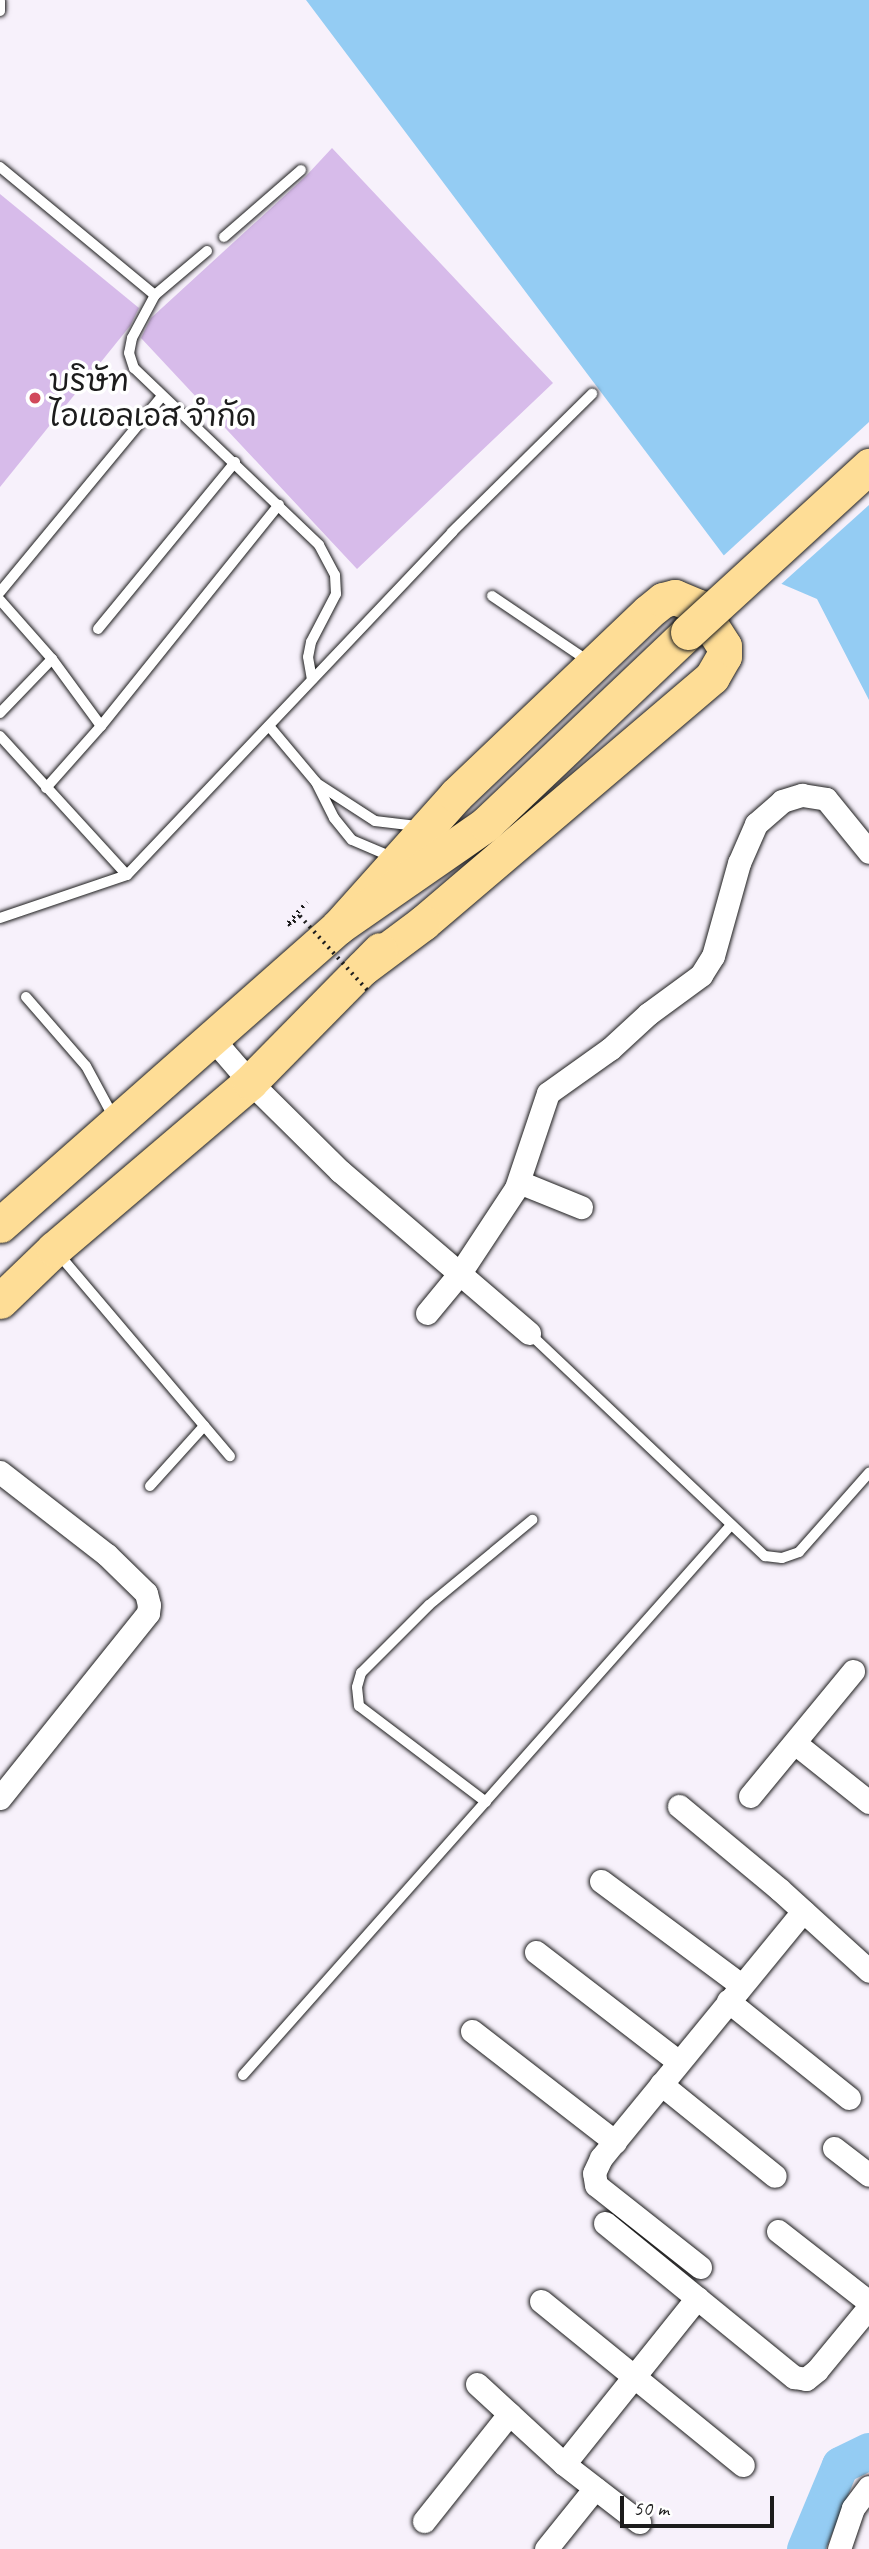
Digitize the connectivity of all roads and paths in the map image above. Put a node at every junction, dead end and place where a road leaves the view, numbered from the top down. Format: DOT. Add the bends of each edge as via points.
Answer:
graph roads {
  1 [pos="0,1"];
  2 [pos="0,11"];
  3 [pos="0,167"];
  4 [pos="301,170"];
  5 [pos="224,237"];
  6 [pos="207,251"];
  7 [pos="155,295"];
  8 [pos="592,394"];
  9 [pos="162,396"];
  10 [pos="235,462"];
  11 [pos="869,466"];
  12 [pos="279,505"];
  13 [pos="0,592"];
  14 [pos="492,596"];
  15 [pos="0,600"];
  16 [pos="98,629"];
  17 [pos="52,659"];
  18 [pos="593,664"];
  19 [pos="313,681"];
  20 [pos="0,713"];
  21 [pos="101,726"];
  22 [pos="268,726"];
  23 [pos="0,736"];
  24 [pos="316,782"];
  25 [pos="46,788"];
  26 [pos="486,824"];
  27 [pos="426,827"];
  28 [pos="869,852"];
  29 [pos="397,859"];
  30 [pos="127,875"];
  31 [pos="307,902"];
  32 [pos="0,918"];
  33 [pos="338,927"];
  34 [pos="367,980"];
  35 [pos="26,997"];
  36 [pos="211,1037"];
  37 [pos="250,1082"];
  38 [pos="116,1121"];
  39 [pos="519,1182"];
  40 [pos="580,1207"];
  41 [pos="0,1225"];
  42 [pos="54,1249"];
  43 [pos="460,1273"];
  44 [pos="0,1301"];
  45 [pos="428,1313"];
  46 [pos="529,1333"];
  47 [pos="204,1426"];
  48 [pos="230,1456"];
  49 [pos="0,1472"];
  50 [pos="869,1472"];
  51 [pos="150,1486"];
  52 [pos="532,1520"];
  53 [pos="730,1526"];
  54 [pos="853,1671"];
  55 [pos="796,1744"];
  56 [pos="750,1796"];
  57 [pos="0,1798"];
  58 [pos="486,1802"];
  59 [pos="869,1802"];
  60 [pos="679,1806"];
  61 [pos="601,1881"];
  62 [pos="803,1911"];
  63 [pos="536,1952"];
  64 [pos="869,1971"];
  65 [pos="734,1993"];
  66 [pos="472,2031"];
  67 [pos="679,2062"];
  68 [pos="243,2075"];
  69 [pos="661,2084"];
  70 [pos="849,2098"];
  71 [pos="615,2142"];
  72 [pos="834,2148"];
  73 [pos="869,2175"];
  74 [pos="775,2176"];
  75 [pos="605,2223"];
  76 [pos="778,2231"];
  77 [pos="700,2267"];
  78 [pos="697,2298"];
  79 [pos="541,2301"];
  80 [pos="869,2302"];
  81 [pos="869,2307"];
  82 [pos="634,2377"];
  83 [pos="477,2384"];
  84 [pos="509,2414"];
  85 [pos="564,2464"];
  86 [pos="743,2465"];
  87 [pos="869,2487"];
  88 [pos="595,2488"];
  89 [pos="424,2521"];
  90 [pos="639,2522"];
  91 [pos="546,2549"];
  92 [pos="839,2549"];
  1 -- 2 [label="lane"];
  3 -- 7 [label="lane"];
  4 -- 5 [label="lane"];
  6 -- 7 [label="lane"];
  7 -- 9 [label="lane" via="132,338 130,353 134,368"];
  8 -- 19 [label="lane"];
  9 -- 10 [label="lane"];
  9 -- 13 [label="lane"];
  10 -- 12 [label="lane"];
  10 -- 16 [label="lane"];
  11 -- 26 [label="main road, bridge"];
  12 -- 19 [label="lane" via="319,545 335,575 336,594 308,657"];
  12 -- 21 [label="lane"];
  14 -- 18 [label="lane"];
  15 -- 17 [label="lane"];
  17 -- 20 [label="lane"];
  17 -- 21 [label="lane"];
  18 -- 27 [label="main road"];
  18 -- 34 [label="main road" via="663,600 675,597 699,607 724,646 724,656 712,677 423,923"];
  19 -- 22 [label="lane"];
  21 -- 25 [label="lane"];
  22 -- 24 [label="lane"];
  22 -- 30 [label="lane"];
  23 -- 25 [label="lane"];
  24 -- 27 [label="lane" via="375,821"];
  24 -- 29 [label="lane" via="352,841"];
  25 -- 30 [label="lane"];
  26 -- 33 [label="main road"];
  26 -- 34 [label="main road"];
  27 -- 29 [label="main road"];
  28 -- 39 [label="street" via="826,799 802,795 782,801 756,824 739,863 713,956 701,975 548,1093"];
  29 -- 33 [label="main road"];
  30 -- 32 [label="lane"];
  31 -- 34 [label="path, bridge" via="290,926 300,916"];
  33 -- 36 [label="main road"];
  34 -- 37 [label="main road"];
  35 -- 38 [label="lane" via="86,1066"];
  36 -- 37 [label="street"];
  36 -- 38 [label="main road"];
  37 -- 42 [label="main road"];
  37 -- 43 [label="street" via="341,1171"];
  38 -- 41 [label="main road"];
  39 -- 40 [label="street"];
  39 -- 43 [label="street"];
  42 -- 44 [label="main road"];
  42 -- 47 [label="lane"];
  43 -- 45 [label="street"];
  43 -- 46 [label="street"];
  46 -- 53 [label="lane"];
  47 -- 48 [label="lane"];
  47 -- 51 [label="lane"];
  49 -- 57 [label="street" via="107,1555 146,1593 149,1605 148,1613"];
  50 -- 53 [label="lane" via="799,1552 782,1558 765,1556"];
  52 -- 58 [label="lane" via="429,1605 361,1673 357,1687 359,1706"];
  53 -- 58 [label="lane"];
  54 -- 55 [label="street"];
  55 -- 56 [label="street"];
  55 -- 59 [label="street"];
  58 -- 68 [label="lane"];
  60 -- 62 [label="street"];
  61 -- 65 [label="street"];
  62 -- 64 [label="street"];
  62 -- 65 [label="street"];
  63 -- 67 [label="street"];
  65 -- 67 [label="street"];
  65 -- 70 [label="street"];
  66 -- 71 [label="street"];
  67 -- 69 [label="street"];
  69 -- 71 [label="street"];
  69 -- 74 [label="street"];
  71 -- 77 [label="street" via="594,2173 596,2185"];
  72 -- 73 [label="street"];
  75 -- 78 [label="street"];
  76 -- 80 [label="street"];
  78 -- 81 [label="street" via="794,2378 806,2379"];
  78 -- 82 [label="street"];
  79 -- 82 [label="street"];
  82 -- 85 [label="street"];
  82 -- 86 [label="street"];
  83 -- 84 [label="street"];
  84 -- 85 [label="street"];
  84 -- 89 [label="street"];
  85 -- 88 [label="street"];
  87 -- 92 [label="street" via="853,2508"];
  88 -- 90 [label="street"];
  88 -- 91 [label="street"];
}
